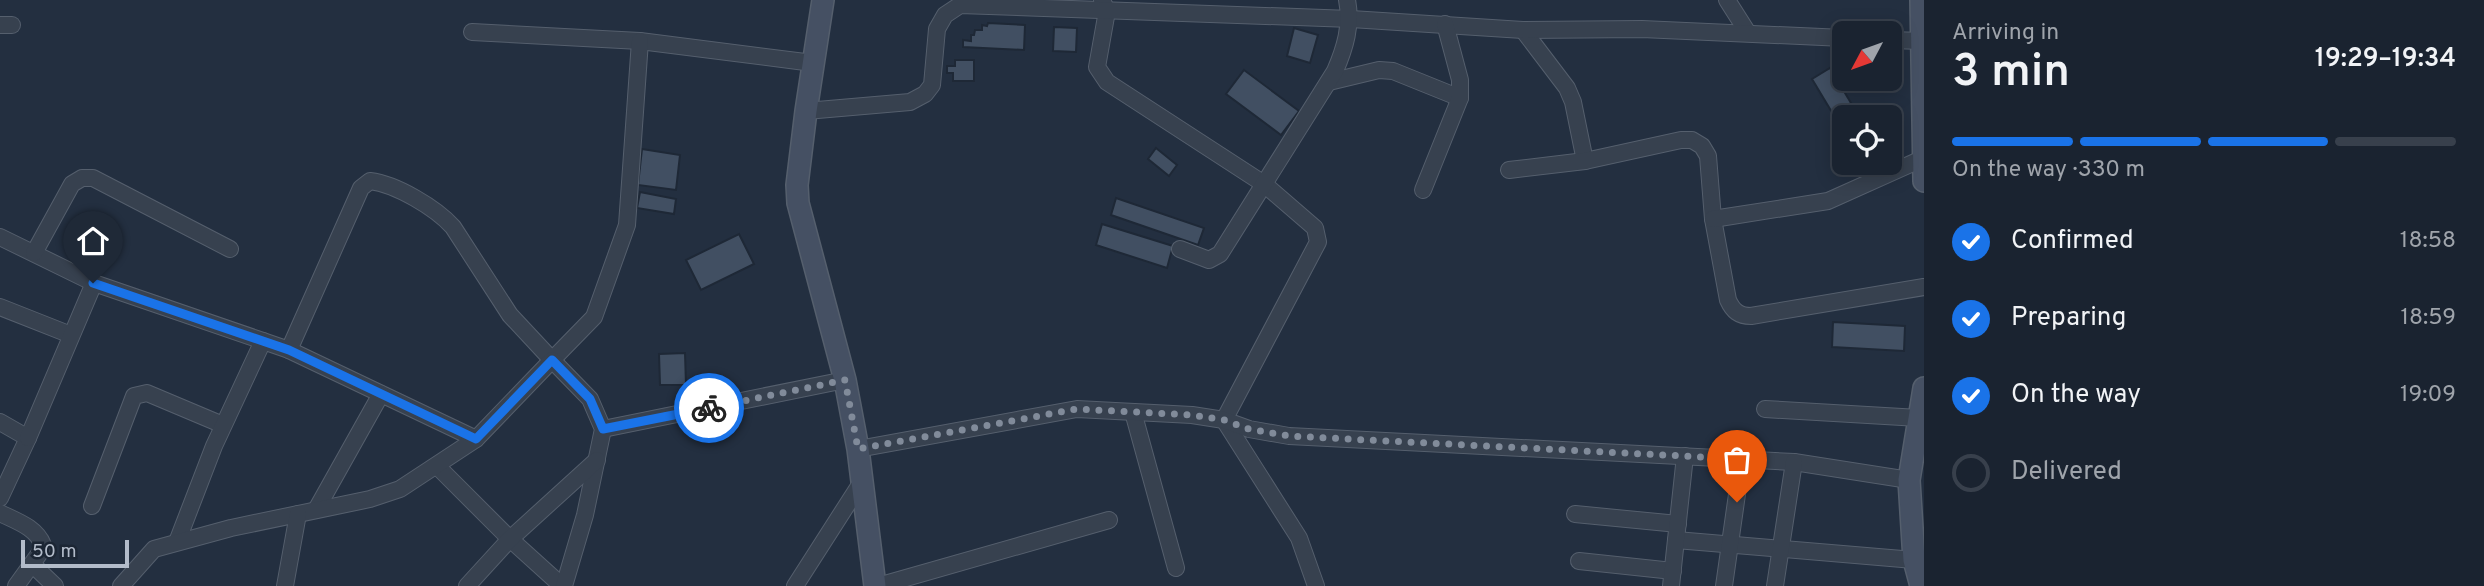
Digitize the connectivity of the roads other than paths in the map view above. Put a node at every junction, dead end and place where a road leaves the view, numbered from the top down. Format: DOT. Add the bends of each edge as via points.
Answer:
graph roads {
  1 [pos="822,0"];
  2 [pos="1347,0"];
  3 [pos="1727,0"];
  4 [pos="1921,0"];
  5 [pos="1105,6"];
  6 [pos="1191,7"];
  7 [pos="1351,19"];
  8 [pos="1445,24"];
  9 [pos="1523,30"];
  10 [pos="472,32"];
  11 [pos="1748,33"];
  12 [pos="1832,36"];
  13 [pos="1902,40"];
  14 [pos="640,41"];
  15 [pos="1923,41"];
  16 [pos="813,63"];
  17 [pos="1329,82"];
  18 [pos="1922,87"];
  19 [pos="1460,98"];
  20 [pos="806,111"];
  21 [pos="1923,159"];
  22 [pos="1585,161"];
  23 [pos="1509,170"];
  24 [pos="1924,181"];
  25 [pos="1264,184"];
  26 [pos="1423,190"];
  27 [pos="1713,219"];
  28 [pos="0,237"];
  29 [pos="230,249"];
  30 [pos="1180,249"];
  31 [pos="34,254"];
  32 [pos="93,283"];
  33 [pos="1924,287"];
  34 [pos="0,307"];
  35 [pos="71,335"];
  36 [pos="262,341"];
  37 [pos="289,350"];
  38 [pos="552,360"];
  39 [pos="845,380"];
  40 [pos="1924,388"];
  41 [pos="381,394"];
  42 [pos="1765,409"];
  43 [pos="1133,412"];
  44 [pos="1919,418"];
  45 [pos="1224,420"];
  46 [pos="0,422"];
  47 [pos="223,425"];
  48 [pos="603,429"];
  49 [pos="28,438"];
  50 [pos="476,439"];
  51 [pos="858,449"];
  52 [pos="1685,456"];
  53 [pos="1742,459"];
  54 [pos="597,460"];
  55 [pos="1794,462"];
  56 [pos="437,466"];
  57 [pos="1909,481"];
  58 [pos="861,483"];
  59 [pos="0,498"];
  60 [pos="92,506"];
  61 [pos="316,510"];
  62 [pos="0,513"];
  63 [pos="298,514"];
  64 [pos="1575,514"];
  65 [pos="1109,520"];
  66 [pos="1678,524"];
  67 [pos="510,539"];
  68 [pos="1676,540"];
  69 [pos="177,542"];
  70 [pos="1731,545"];
  71 [pos="1780,549"];
  72 [pos="1914,560"];
  73 [pos="1579,561"];
  74 [pos="32,564"];
  75 [pos="1176,568"];
  76 [pos="1672,579"];
  77 [pos="16,586"];
  78 [pos="55,586"];
  79 [pos="121,586"];
  80 [pos="285,586"];
  81 [pos="467,586"];
  82 [pos="563,586"];
  83 [pos="795,586"];
  84 [pos="876,586"];
  85 [pos="1315,586"];
  86 [pos="1724,586"];
  87 [pos="1775,586"];
  88 [pos="1921,586"];
  1 -- 16 [label="main road"];
  2 -- 7 [label="street"];
  3 -- 11 [label="street"];
  4 -- 15 [label="main road"];
  5 -- 6 [label="street"];
  5 -- 20 [label="street" via="960,5 945,15 937,29 932,85 925,94 910,102"];
  5 -- 25 [label="street" via="1097,67 1107,82"];
  6 -- 7 [label="street"];
  7 -- 8 [label="street"];
  7 -- 17 [label="street"];
  8 -- 9 [label="street"];
  8 -- 19 [label="street" via="1460,80"];
  9 -- 11 [label="street"];
  9 -- 22 [label="street" via="1567,88"];
  10 -- 14 [label="street"];
  11 -- 12 [label="street"];
  13 -- 15 [label="street"];
  14 -- 16 [label="street"];
  14 -- 38 [label="street" via="627,225 594,317"];
  15 -- 18 [label="main road"];
  16 -- 20 [label="main road"];
  17 -- 19 [label="street" via="1393,71"];
  17 -- 25 [label="street"];
  18 -- 21 [label="main road"];
  19 -- 26 [label="street"];
  20 -- 39 [label="main road" via="798,203"];
  21 -- 24 [label="main road"];
  21 -- 27 [label="street" via="1828,201"];
  22 -- 23 [label="street"];
  22 -- 27 [label="street" via="1692,140 1708,156"];
  25 -- 30 [label="street" via="1220,254 1209,260"];
  25 -- 45 [label="street" via="1315,228 1318,242"];
  27 -- 33 [label="street" via="1728,300 1739,314 1751,316"];
  28 -- 31 [label="street"];
  29 -- 31 [label="street" via="93,178 82,178 72,184"];
  31 -- 32 [label="street"];
  32 -- 35 [label="street"];
  32 -- 36 [label="street"];
  34 -- 35 [label="street"];
  35 -- 49 [label="street"];
  36 -- 37 [label="street"];
  36 -- 47 [label="street"];
  37 -- 38 [label="street" via="361,188 370,181 384,182 442,215 510,315"];
  37 -- 41 [label="street"];
  38 -- 48 [label="street" via="590,399"];
  38 -- 50 [label="street"];
  39 -- 48 [label="street"];
  39 -- 51 [label="main road"];
  40 -- 44 [label="main road"];
  41 -- 50 [label="street"];
  41 -- 61 [label="street"];
  42 -- 44 [label="street"];
  43 -- 45 [label="street"];
  43 -- 51 [label="street" via="1077,409"];
  43 -- 75 [label="street"];
  44 -- 57 [label="main road"];
  45 -- 52 [label="street" via="1289,436"];
  45 -- 85 [label="street" via="1299,538"];
  46 -- 49 [label="street"];
  47 -- 60 [label="street" via="147,393 134,396"];
  47 -- 69 [label="street"];
  48 -- 54 [label="street"];
  49 -- 59 [label="street"];
  50 -- 56 [label="street"];
  51 -- 58 [label="main road"];
  52 -- 53 [label="street"];
  52 -- 66 [label="street"];
  53 -- 55 [label="street"];
  53 -- 70 [label="street"];
  54 -- 67 [label="street"];
  54 -- 82 [label="street"];
  55 -- 57 [label="street"];
  55 -- 71 [label="street"];
  56 -- 61 [label="street" via="400,489"];
  56 -- 67 [label="street"];
  57 -- 72 [label="main road"];
  58 -- 83 [label="street"];
  58 -- 84 [label="main road"];
  61 -- 63 [label="street"];
  62 -- 74 [label="street" via="40,537 43,545"];
  63 -- 69 [label="street"];
  63 -- 80 [label="street"];
  64 -- 66 [label="street"];
  65 -- 84 [label="street"];
  66 -- 68 [label="street"];
  67 -- 81 [label="street"];
  67 -- 82 [label="street"];
  68 -- 70 [label="street"];
  68 -- 76 [label="street"];
  69 -- 79 [label="street" via="154,549"];
  70 -- 71 [label="street"];
  70 -- 86 [label="street"];
  71 -- 72 [label="street"];
  71 -- 87 [label="street"];
  72 -- 88 [label="main road"];
  73 -- 76 [label="street"];
  74 -- 77 [label="street"];
  74 -- 78 [label="street"];
}
